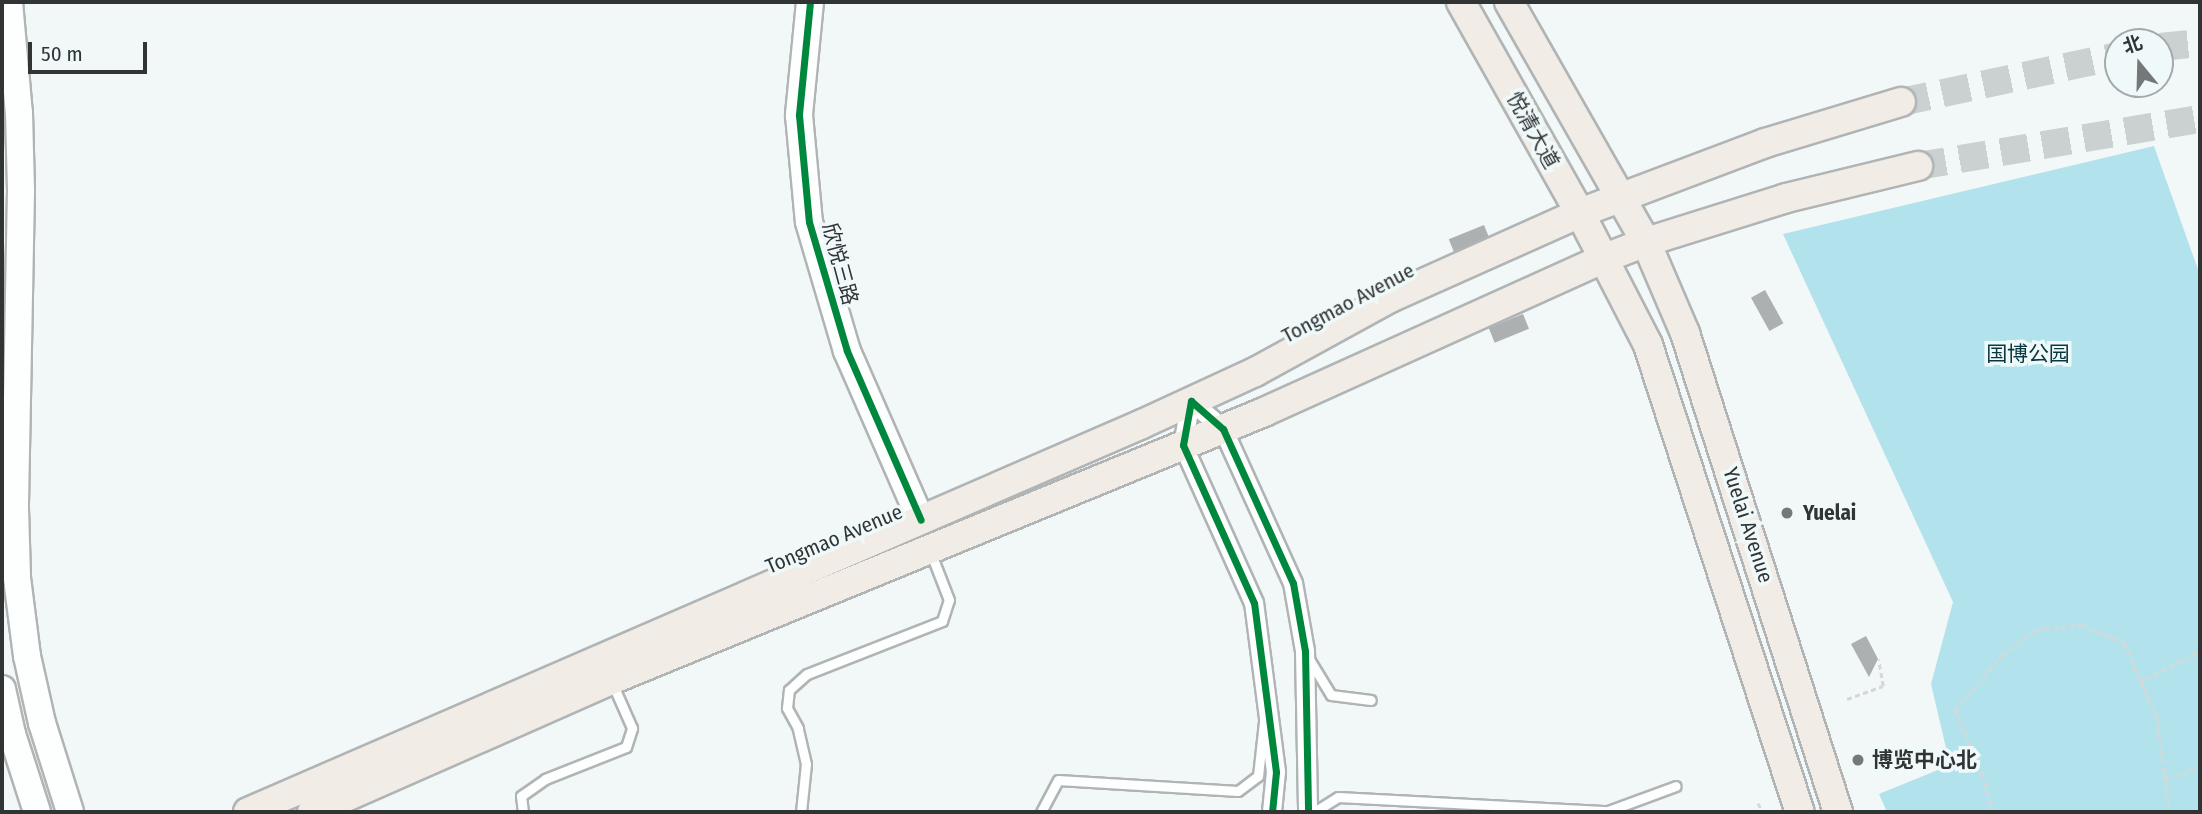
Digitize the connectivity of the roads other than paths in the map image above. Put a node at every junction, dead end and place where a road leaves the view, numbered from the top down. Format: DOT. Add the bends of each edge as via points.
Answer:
graph roads {
  1 [pos="9,2"];
  2 [pos="810,2"];
  3 [pos="1461,2"];
  4 [pos="1509,2"];
  5 [pos="1901,102"];
  6 [pos="1918,166"];
  7 [pos="1620,197"];
  8 [pos="1580,213"];
  9 [pos="1646,242"];
  10 [pos="1605,258"];
  11 [pos="1191,401"];
  12 [pos="1223,429"];
  13 [pos="1183,445"];
  14 [pos="921,520"];
  15 [pos="930,550"];
  16 [pos="1305,651"];
  17 [pos="611,680"];
  18 [pos="2,689"];
  19 [pos="1267,689"];
  20 [pos="1371,700"];
  21 [pos="1676,786"];
  22 [pos="37,812"];
  23 [pos="70,812"];
  24 [pos="248,812"];
  25 [pos="312,812"];
  26 [pos="523,812"];
  27 [pos="801,812"];
  28 [pos="1041,812"];
  29 [pos="1272,812"];
  30 [pos="1308,812"];
  31 [pos="1314,812"];
  32 [pos="1800,812"];
  33 [pos="1838,812"];
  1 -- 23 [label="main road" via="21,191 17,578 42,723"];
  2 -- 14 [label="main road, 欣悦三路" via="799,116 810,222 847,351"];
  3 -- 8 [label="main road, 悦清大道"];
  4 -- 7 [label="main road, 悦清大道"];
  5 -- 7 [label="main road, Tongmao Avenue" via="1765,143"];
  6 -- 9 [label="main road" via="1786,198"];
  7 -- 8 [label="main road, Tongmao Avenue"];
  7 -- 9 [label="main road, 悦清大道"];
  8 -- 10 [label="main road, 悦清大道"];
  8 -- 11 [label="main road, Tongmao Avenue" via="1390,298 1255,372"];
  9 -- 10 [label="main road"];
  9 -- 33 [label="main road, Yuelai Avenue" via="1685,333"];
  10 -- 12 [label="main road"];
  10 -- 32 [label="main road, Yuelai Avenue" via="1648,345"];
  11 -- 12 [label="street"];
  11 -- 13 [label="street"];
  11 -- 14 [label="main road, Tongmao Avenue"];
  12 -- 13 [label="main road"];
  12 -- 16 [label="street" via="1293,583"];
  13 -- 15 [label="main road"];
  13 -- 19 [label="street" via="1255,603"];
  14 -- 24 [label="main road, Tongmao Avenue"];
  15 -- 17 [label="main road"];
  15 -- 27 [label="lane" via="949,600 942,621 807,674 789,690 787,708 798,728 806,764"];
  16 -- 20 [label="lane" via="1331,695"];
  16 -- 30 [label="street"];
  17 -- 25 [label="main road"];
  17 -- 26 [label="lane" via="632,728 626,747 545,779 521,796"];
  18 -- 22 [label="main road"];
  19 -- 28 [label="lane" via="1258,776 1238,791 1058,780"];
  19 -- 29 [label="street" via="1276,772"];
  21 -- 31 [label="lane" via="1608,811 1338,797"];
}
